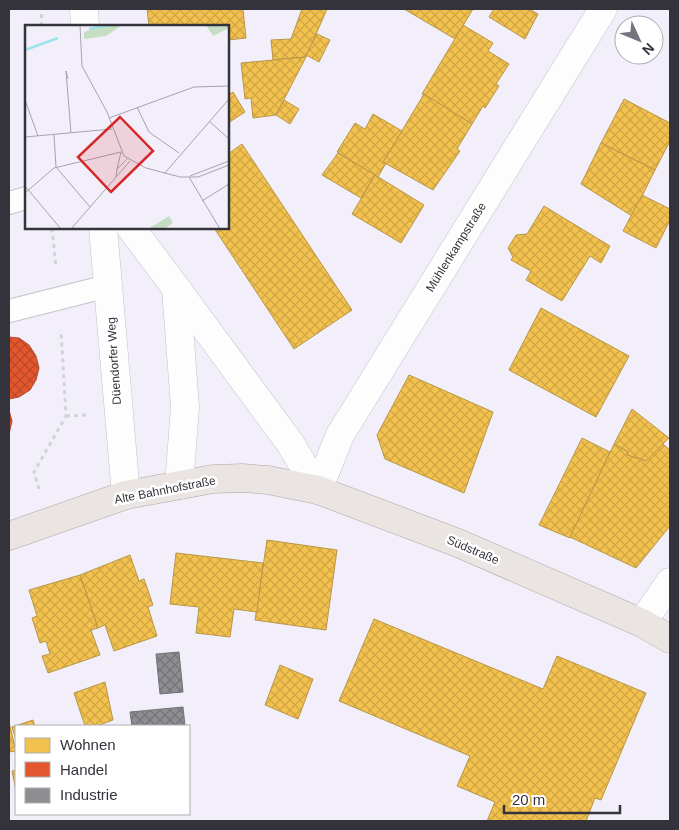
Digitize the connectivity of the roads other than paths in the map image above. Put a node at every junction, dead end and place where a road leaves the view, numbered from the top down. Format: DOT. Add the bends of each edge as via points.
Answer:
graph roads {
  1 [pos="84,9"];
  2 [pos="603,9"];
  3 [pos="85,25"];
  4 [pos="25,198"];
  5 [pos="9,203"];
  6 [pos="104,229"];
  7 [pos="132,229"];
  8 [pos="108,286"];
  9 [pos="176,288"];
  10 [pos="9,311"];
  11 [pos="268,480"];
  12 [pos="179,485"];
  13 [pos="318,490"];
  14 [pos="126,495"];
  15 [pos="9,536"];
  16 [pos="670,582"];
  17 [pos="642,623"];
  18 [pos="670,639"];
  1 -- 3 [label="street"];
  2 -- 13 [label="street, Mühlenkampstraße" via="340,435"];
  4 -- 5 [label="lane"];
  6 -- 8 [label="street, Düendorfer Weg"];
  7 -- 9 [label="street"];
  8 -- 10 [label="lane"];
  8 -- 14 [label="street, Düendorfer Weg"];
  9 -- 12 [label="street" via="185,407"];
  9 -- 13 [label="street" via="274,420"];
  11 -- 12 [label="main road, Alte Bahnhofstraße" via="223,479"];
  11 -- 13 [label="main road, Südstraße"];
  12 -- 14 [label="main road, Alte Bahnhofstraße"];
  13 -- 17 [label="main road, Südstraße" via="458,543"];
  14 -- 15 [label="main road, Alte Bahnhofstraße"];
  16 -- 17 [label="street"];
  17 -- 18 [label="main road, Südstraße"];
}
